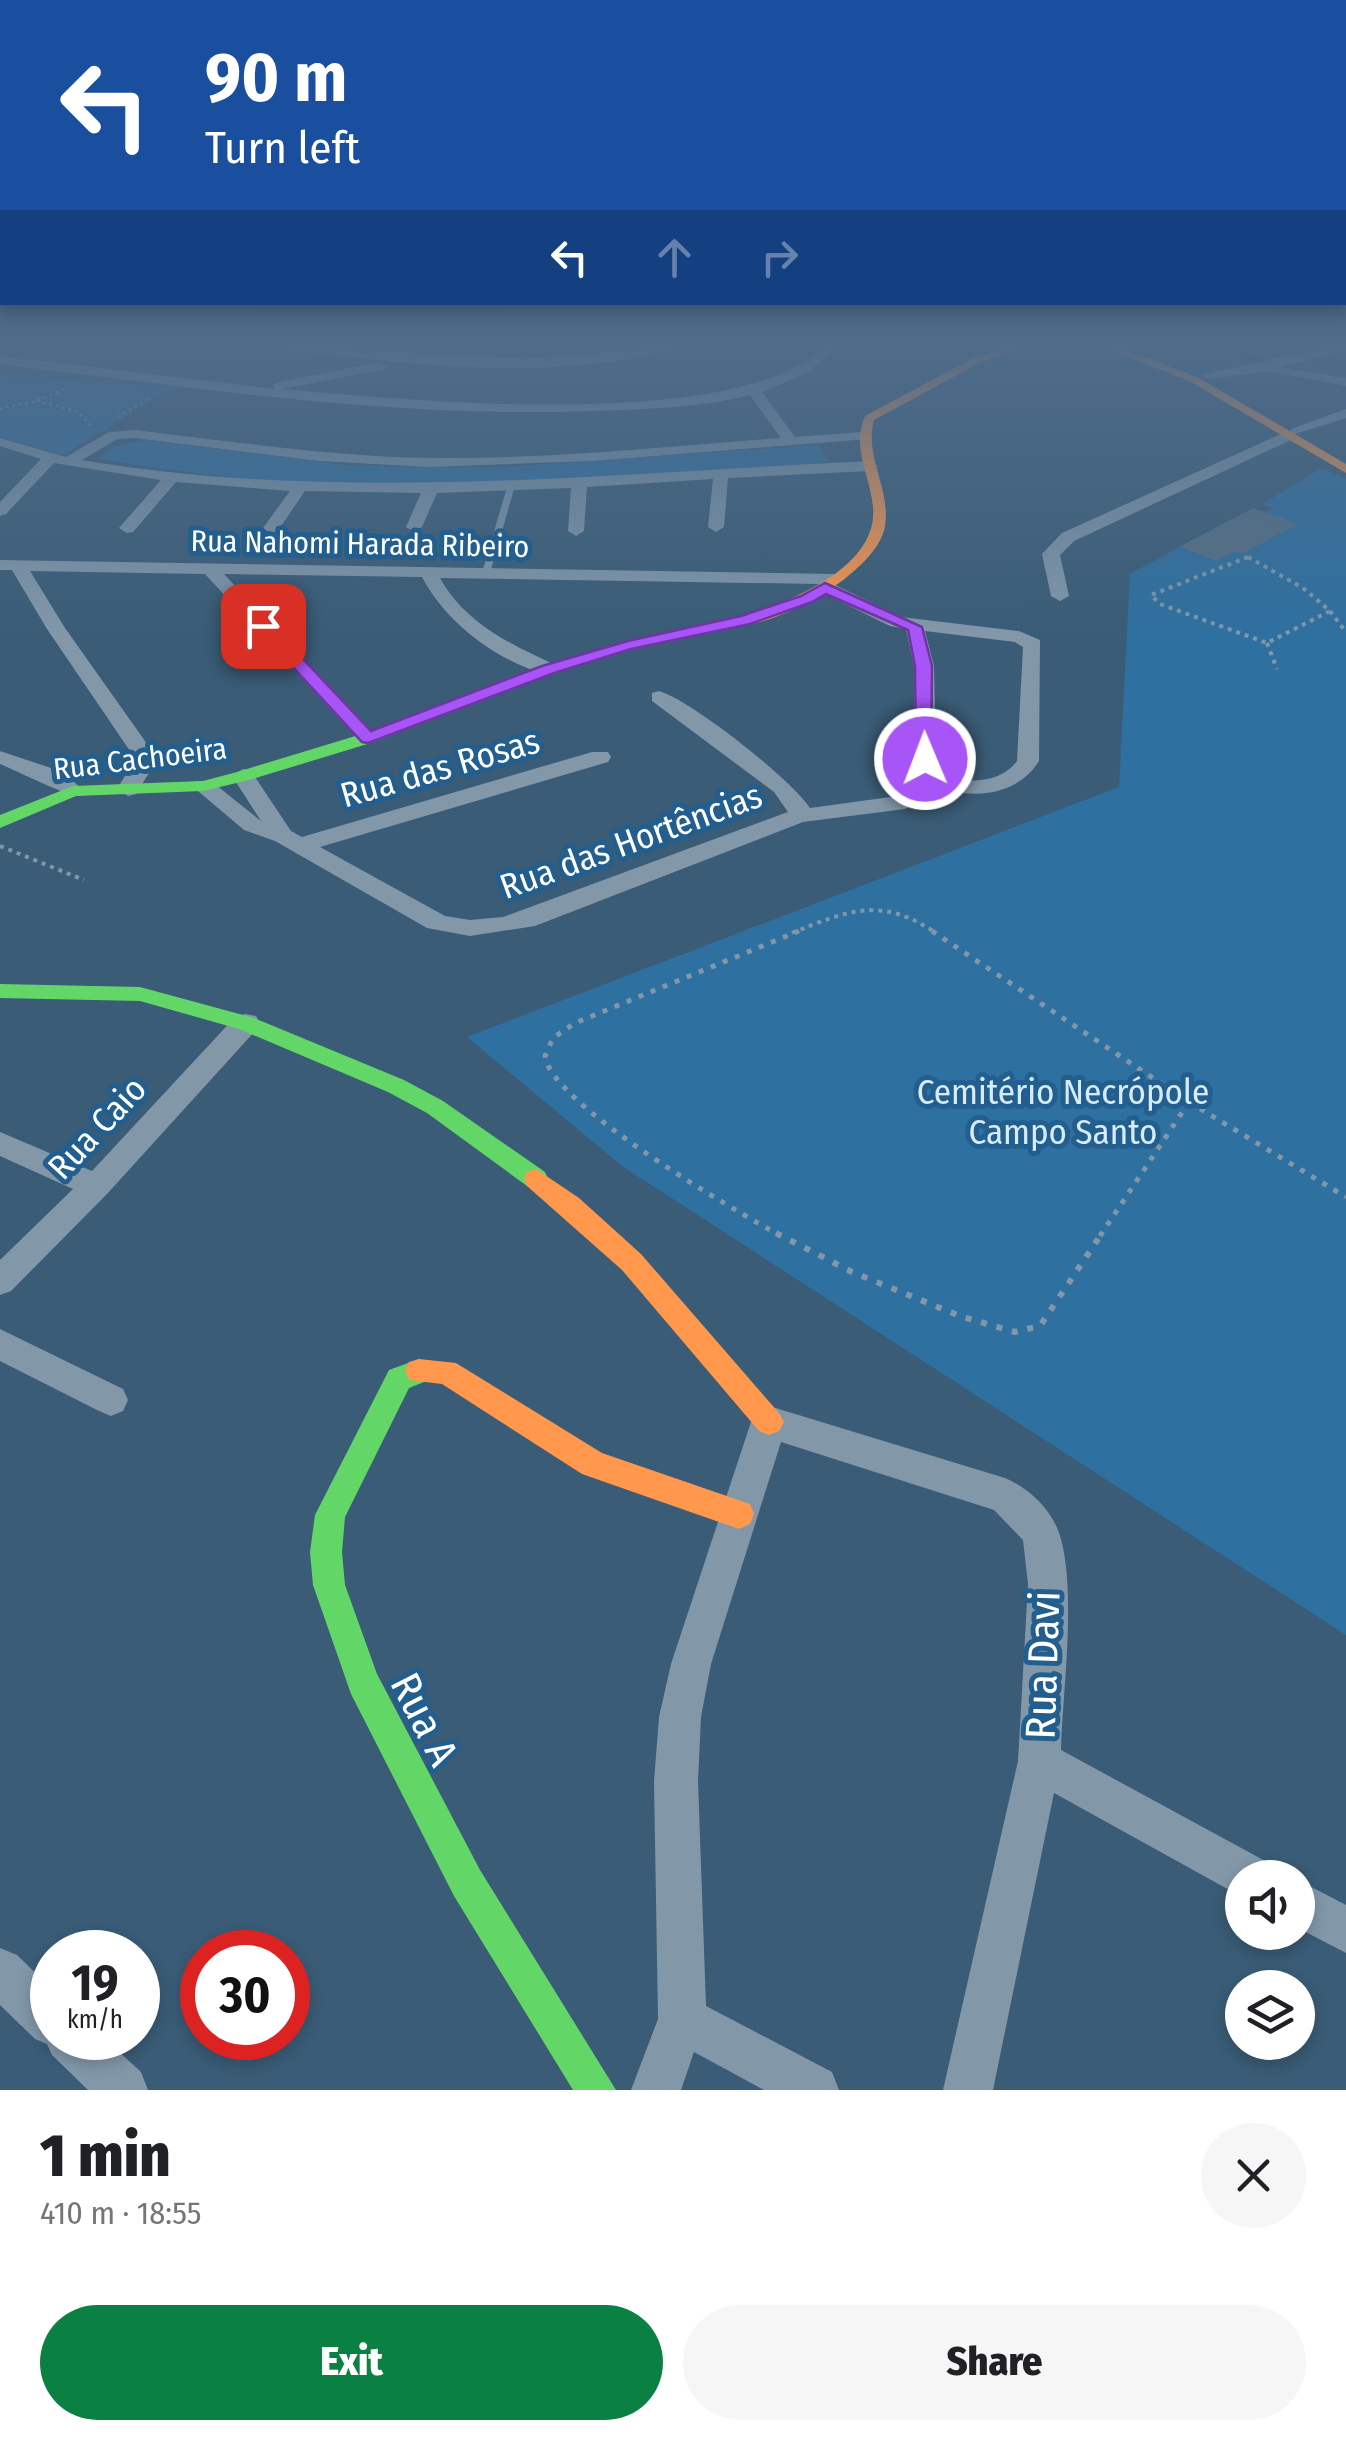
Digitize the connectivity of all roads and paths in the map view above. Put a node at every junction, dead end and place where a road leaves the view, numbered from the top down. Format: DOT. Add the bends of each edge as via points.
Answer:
graph roads {
  1 [pos="2,443"];
  2 [pos="101,443"];
  3 [pos="205,443"];
  4 [pos="772,443"];
  5 [pos="864,443"];
  6 [pos="1273,443"];
  7 [pos="1304,443"];
  8 [pos="1309,443"];
  9 [pos="50,458"];
  10 [pos="1346,460"];
  11 [pos="68,462"];
  12 [pos="870,466"];
  13 [pos="1346,469"];
  14 [pos="721,473"];
  15 [pos="173,476"];
  16 [pos="579,484"];
  17 [pos="301,486"];
  18 [pos="431,489"];
  19 [pos="510,489"];
  20 [pos="0,511"];
  21 [pos="414,527"];
  22 [pos="716,527"];
  23 [pos="127,528"];
  24 [pos="270,528"];
  25 [pos="576,531"];
  26 [pos="9,565"];
  27 [pos="210,569"];
  28 [pos="428,572"];
  29 [pos="486,573"];
  30 [pos="719,577"];
  31 [pos="831,583"];
  32 [pos="1060,596"];
  33 [pos="782,609"];
  34 [pos="1332,610"];
  35 [pos="915,627"];
  36 [pos="1346,632"];
  37 [pos="1267,643"];
  38 [pos="548,669"];
  39 [pos="1277,669"];
  40 [pos="659,697"];
  41 [pos="368,738"];
  42 [pos="0,757"];
  43 [pos="600,758"];
  44 [pos="243,776"];
  45 [pos="203,786"];
  46 [pos="128,789"];
  47 [pos="73,791"];
  48 [pos="905,802"];
  49 [pos="799,816"];
  50 [pos="0,822"];
  51 [pos="292,841"];
  52 [pos="0,846"];
  53 [pos="84,880"];
  54 [pos="0,991"];
  55 [pos="246,1023"];
  56 [pos="1190,1102"];
  57 [pos="0,1143"];
  58 [pos="96,1186"];
  59 [pos="1346,1197"];
  60 [pos="0,1281"];
  61 [pos="0,1344"];
  62 [pos="111,1400"];
  63 [pos="769,1422"];
  64 [pos="739,1514"];
  65 [pos="1039,1762"];
  66 [pos="1225,1864"];
  67 [pos="1315,1913"];
  68 [pos="1346,1930"];
  69 [pos="0,1972"];
  70 [pos="30,2001"];
  71 [pos="682,2019"];
  72 [pos="91,2060"];
  73 [pos="123,2090"];
  74 [pos="596,2090"];
  75 [pos="656,2090"];
  76 [pos="814,2090"];
  77 [pos="968,2090"];
  1 -- 9 [label="street"];
  2 -- 11 [label="street"];
  3 -- 4 [label="street" via="429,462"];
  5 -- 12 [label="main road, Rua Cachoeira"];
  6 -- 32 [label="street" via="1068,537 1052,554"];
  7 -- 13 [label="main road"];
  8 -- 10 [label="main road"];
  9 -- 11 [label="street"];
  9 -- 20 [label="street"];
  11 -- 15 [label="street"];
  12 -- 14 [label="street"];
  12 -- 31 [label="main road, Rua Cachoeira" via="881,514 876,538"];
  14 -- 16 [label="street"];
  14 -- 22 [label="street"];
  15 -- 17 [label="street"];
  15 -- 23 [label="street"];
  16 -- 19 [label="street"];
  16 -- 25 [label="street"];
  17 -- 18 [label="street"];
  17 -- 24 [label="street"];
  18 -- 19 [label="street"];
  18 -- 21 [label="street"];
  19 -- 29 [label="lane"];
  26 -- 27 [label="street, Rua Nahomi Harada Ribeiro"];
  26 -- 46 [label="street" via="142,751 144,762"];
  27 -- 28 [label="street, Rua Nahomi Harada Ribeiro"];
  27 -- 41 [label="street"];
  28 -- 29 [label="street, Rua Nahomi Harada Ribeiro"];
  28 -- 38 [label="street" via="456,616"];
  29 -- 30 [label="street, Rua Nahomi Harada Ribeiro"];
  30 -- 31 [label="street, Rua Nahomi Harada Ribeiro"];
  30 -- 33 [label="street, Rua Nahomi Harada Ribeiro" via="757,588"];
  31 -- 33 [label="main road, Rua Cachoeira"];
  31 -- 35 [label="street"];
  33 -- 38 [label="main road, Rua Cachoeira"];
  34 -- 36 [label="path"];
  34 -- 37 [label="path"];
  34 -- 37 [label="path" via="1248,557 1152,594 1160,604"];
  35 -- 35 [label="street" via="1033,644 1028,761 1015,780 950,786 930,775 924,666"];
  37 -- 39 [label="path"];
  38 -- 41 [label="main road, Rua Cachoeira"];
  40 -- 49 [label="street" via="782,787 799,806"];
  41 -- 44 [label="main road, Rua Cachoeira"];
  42 -- 47 [label="street" via="56,777"];
  43 -- 51 [label="street, Rua das Rosas"];
  44 -- 45 [label="main road, Rua Cachoeira"];
  44 -- 51 [label="street, Rua das Hortências"];
  45 -- 46 [label="main road, Rua Cachoeira"];
  45 -- 51 [label="street, Rua das Hortências" via="252,825"];
  46 -- 47 [label="main road, Rua Cachoeira"];
  47 -- 50 [label="main road, Rua Cachoeira"];
  48 -- 49 [label="street, Rua das Hortências"];
  49 -- 51 [label="street, Rua das Hortências" via="526,920 459,930"];
  52 -- 53 [label="path"];
  54 -- 55 [label="main road" via="140,994"];
  55 -- 58 [label="street, Rua Caio"];
  55 -- 63 [label="main road" via="422,1100 568,1202 663,1291"];
  56 -- 56 [label="path" via="913,918 872,907 844,912 597,1013 556,1034 546,1048 546,1064 561,1087 662,1165 782,1238 847,1270 1016,1332 1040,1326"];
  56 -- 59 [label="path"];
  57 -- 58 [label="street"];
  58 -- 60 [label="street, Rua Caio"];
  61 -- 62 [label="street"];
  63 -- 64 [label="street"];
  63 -- 65 [label="street, Rua Davi" via="1005,1496 1034,1522 1046,1584"];
  64 -- 71 [label="street" via="680,1717"];
  64 -- 74 [label="main road, Rua A" via="593,1464 446,1372 420,1371 399,1379 330,1515 329,1585 362,1682 467,1883"];
  65 -- 66 [label="street"];
  65 -- 77 [label="street, Rua Davi"];
  67 -- 68 [label="street"];
  69 -- 70 [label="street"];
  71 -- 75 [label="street"];
  71 -- 76 [label="street"];
  72 -- 73 [label="street"];
}
